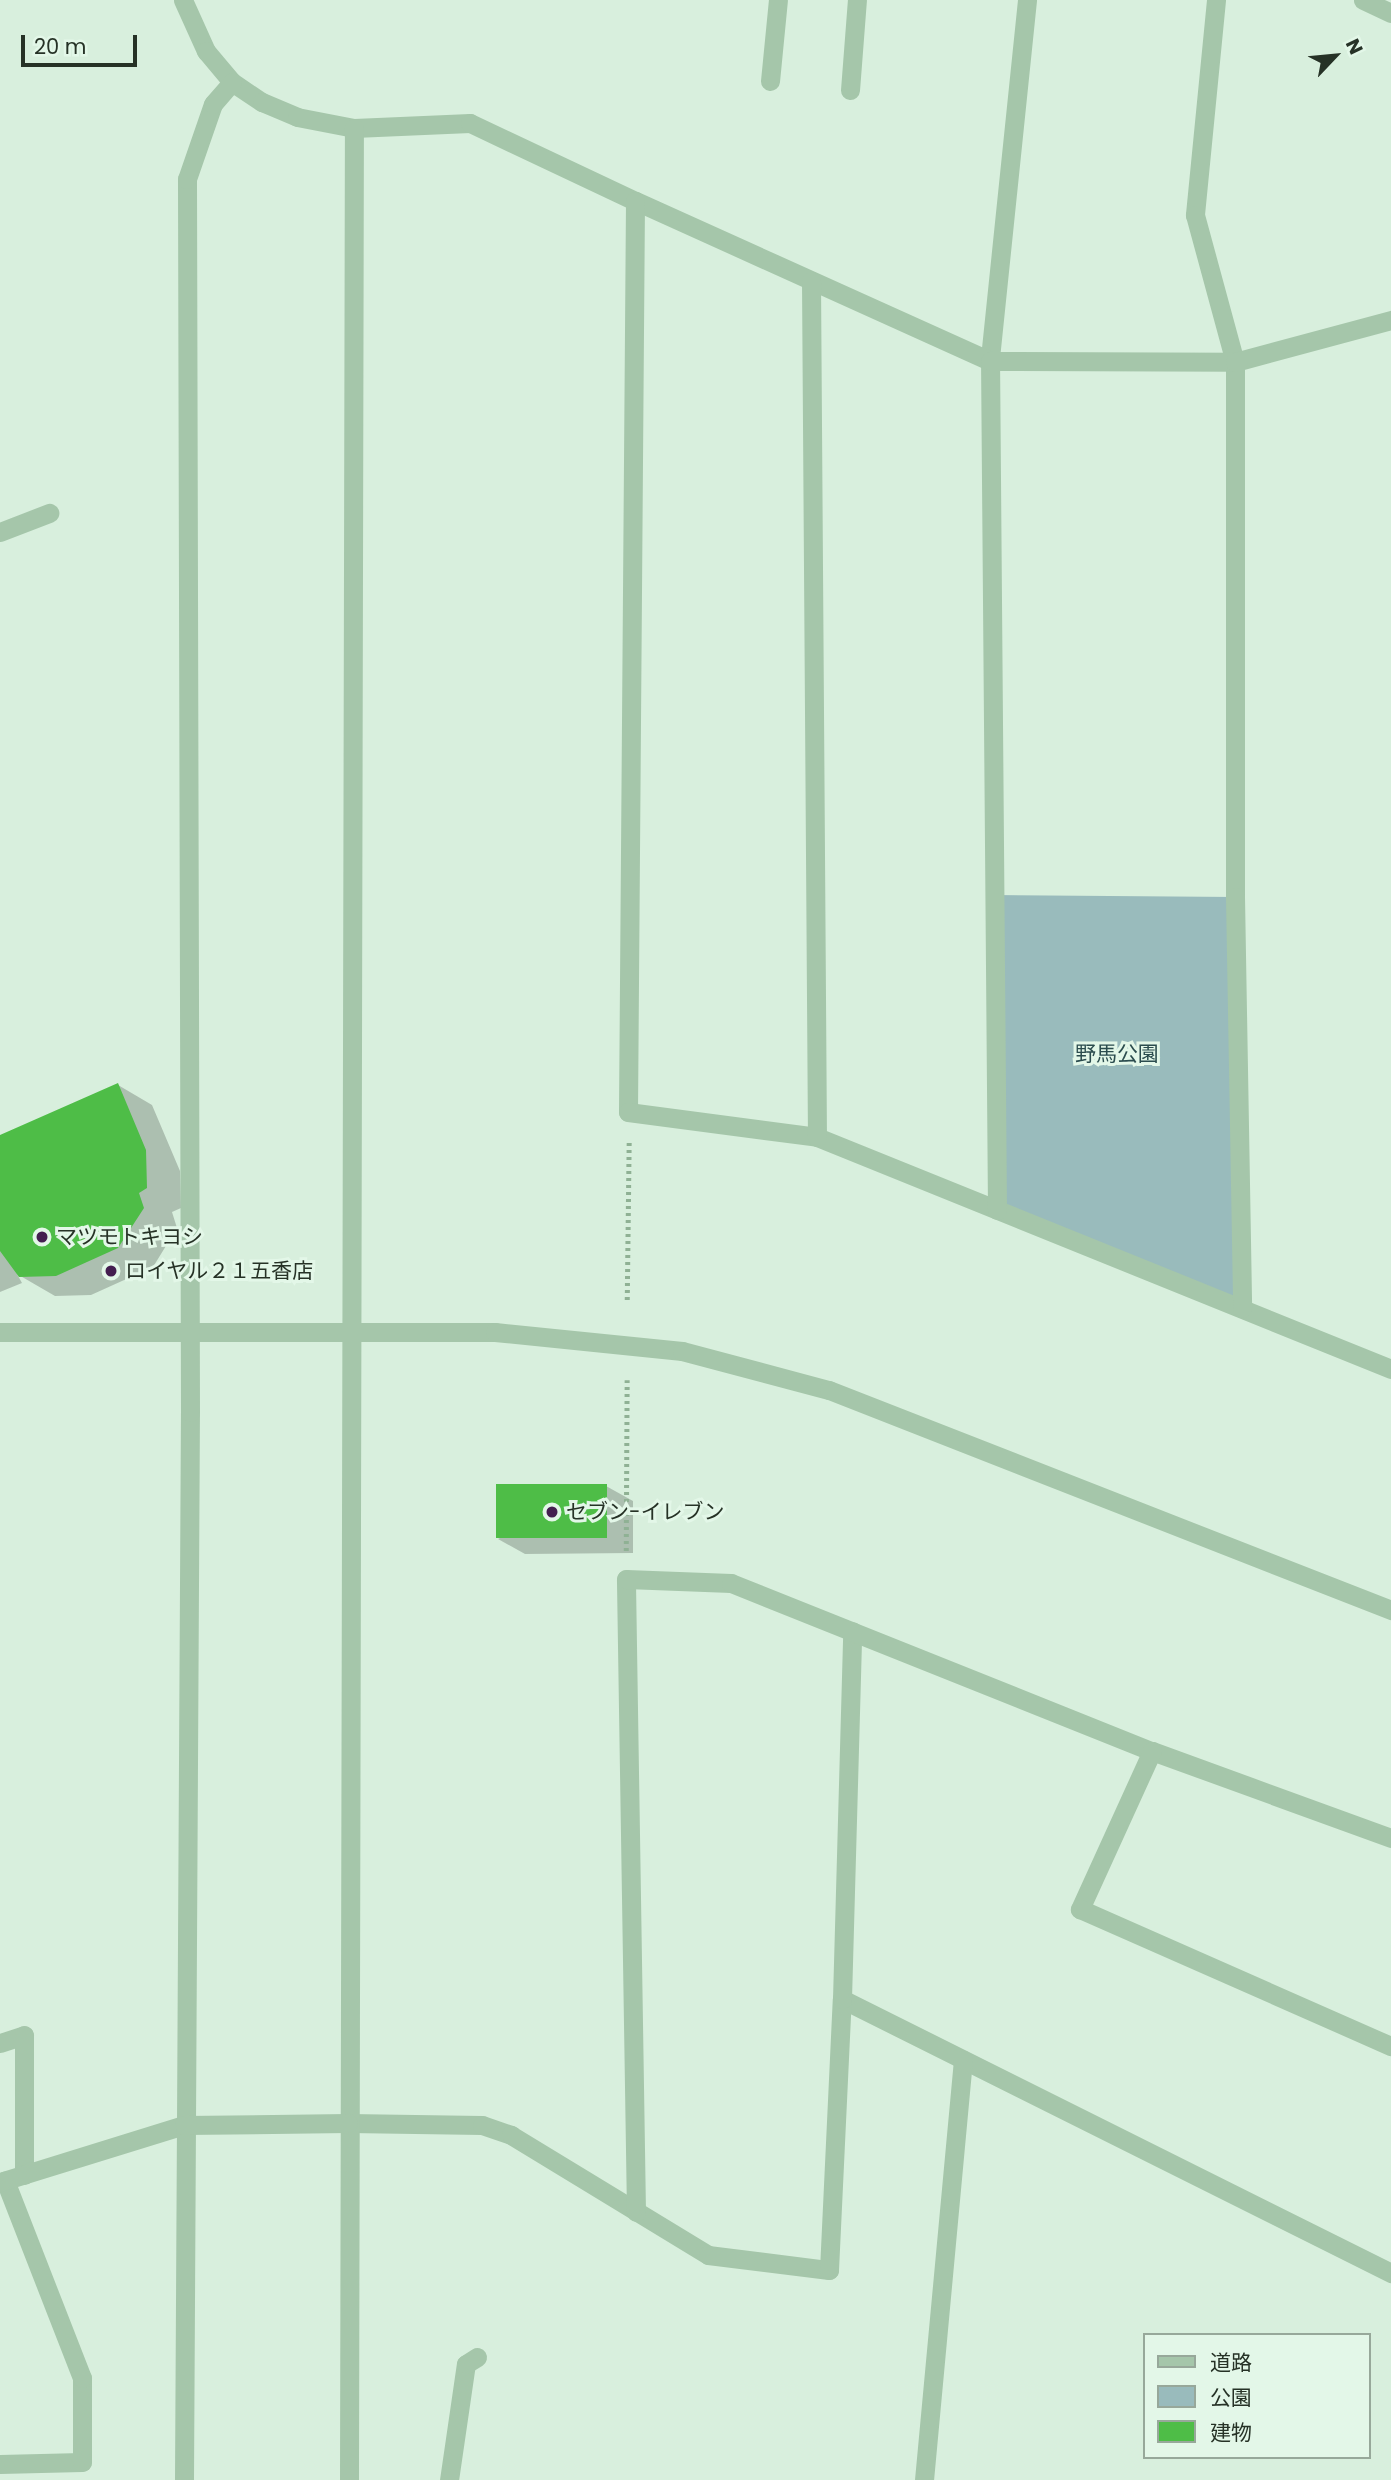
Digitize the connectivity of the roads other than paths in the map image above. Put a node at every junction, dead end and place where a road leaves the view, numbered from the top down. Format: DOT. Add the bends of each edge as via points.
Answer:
graph roads {
  1 [pos="183,0"];
  2 [pos="778,0"];
  3 [pos="856,0"];
  4 [pos="1027,0"];
  5 [pos="1216,0"];
  6 [pos="1363,0"];
  7 [pos="1391,13"];
  8 [pos="770,81"];
  9 [pos="232,82"];
  10 [pos="850,90"];
  11 [pos="354,128"];
  12 [pos="635,201"];
  13 [pos="811,281"];
  14 [pos="1391,320"];
  15 [pos="990,361"];
  16 [pos="1235,362"];
  17 [pos="49,513"];
  18 [pos="0,532"];
  19 [pos="817,1137"];
  20 [pos="997,1210"];
  21 [pos="1242,1308"];
  22 [pos="189,1330"];
  23 [pos="353,1331"];
  24 [pos="0,1332"];
  25 [pos="1391,1369"];
  26 [pos="1391,1610"];
  27 [pos="852,1631"];
  28 [pos="1153,1751"];
  29 [pos="1391,1838"];
  30 [pos="842,1999"];
  31 [pos="0,2043"];
  32 [pos="1391,2046"];
  33 [pos="963,2060"];
  34 [pos="348,2123"];
  35 [pos="184,2125"];
  36 [pos="10,2179"];
  37 [pos="636,2212"];
  38 [pos="1391,2273"];
  39 [pos="477,2357"];
  40 [pos="0,2463"];
  41 [pos="184,2480"];
  42 [pos="349,2480"];
  43 [pos="449,2480"];
  44 [pos="924,2480"];
  1 -- 9 [label="street" via="206,51"];
  2 -- 8 [label="street"];
  3 -- 10 [label="street"];
  4 -- 15 [label="street"];
  5 -- 16 [label="street" via="1195,215"];
  6 -- 7 [label="street"];
  9 -- 11 [label="street" via="297,117"];
  9 -- 22 [label="street" via="213,104 187,179"];
  11 -- 12 [label="street" via="470,123"];
  11 -- 23 [label="street"];
  12 -- 13 [label="street"];
  12 -- 19 [label="street" via="628,1112"];
  13 -- 15 [label="street"];
  13 -- 19 [label="street"];
  14 -- 16 [label="street"];
  15 -- 16 [label="street"];
  15 -- 20 [label="street"];
  16 -- 21 [label="street" via="1235,897"];
  17 -- 18 [label="street"];
  19 -- 20 [label="street"];
  20 -- 21 [label="street"];
  21 -- 25 [label="street"];
  22 -- 23 [label="street"];
  22 -- 24 [label="street"];
  22 -- 35 [label="street"];
  23 -- 26 [label="street" via="495,1332 628,1343 682,1351 829,1390"];
  23 -- 34 [label="street"];
  27 -- 28 [label="street"];
  27 -- 30 [label="street"];
  27 -- 37 [label="street" via="731,1583 626,1578"];
  28 -- 29 [label="street"];
  28 -- 32 [label="street" via="1080,1909"];
  30 -- 33 [label="street"];
  30 -- 37 [label="street" via="829,2270 708,2255"];
  31 -- 36 [label="street" via="24,2035"];
  33 -- 38 [label="street"];
  33 -- 44 [label="street"];
  34 -- 35 [label="street"];
  34 -- 37 [label="street" via="482,2125 511,2135"];
  34 -- 42 [label="street"];
  35 -- 36 [label="street"];
  35 -- 41 [label="street"];
  36 -- 40 [label="street" via="82,2378 82,2462"];
  39 -- 43 [label="street" via="466,2364"];
}
